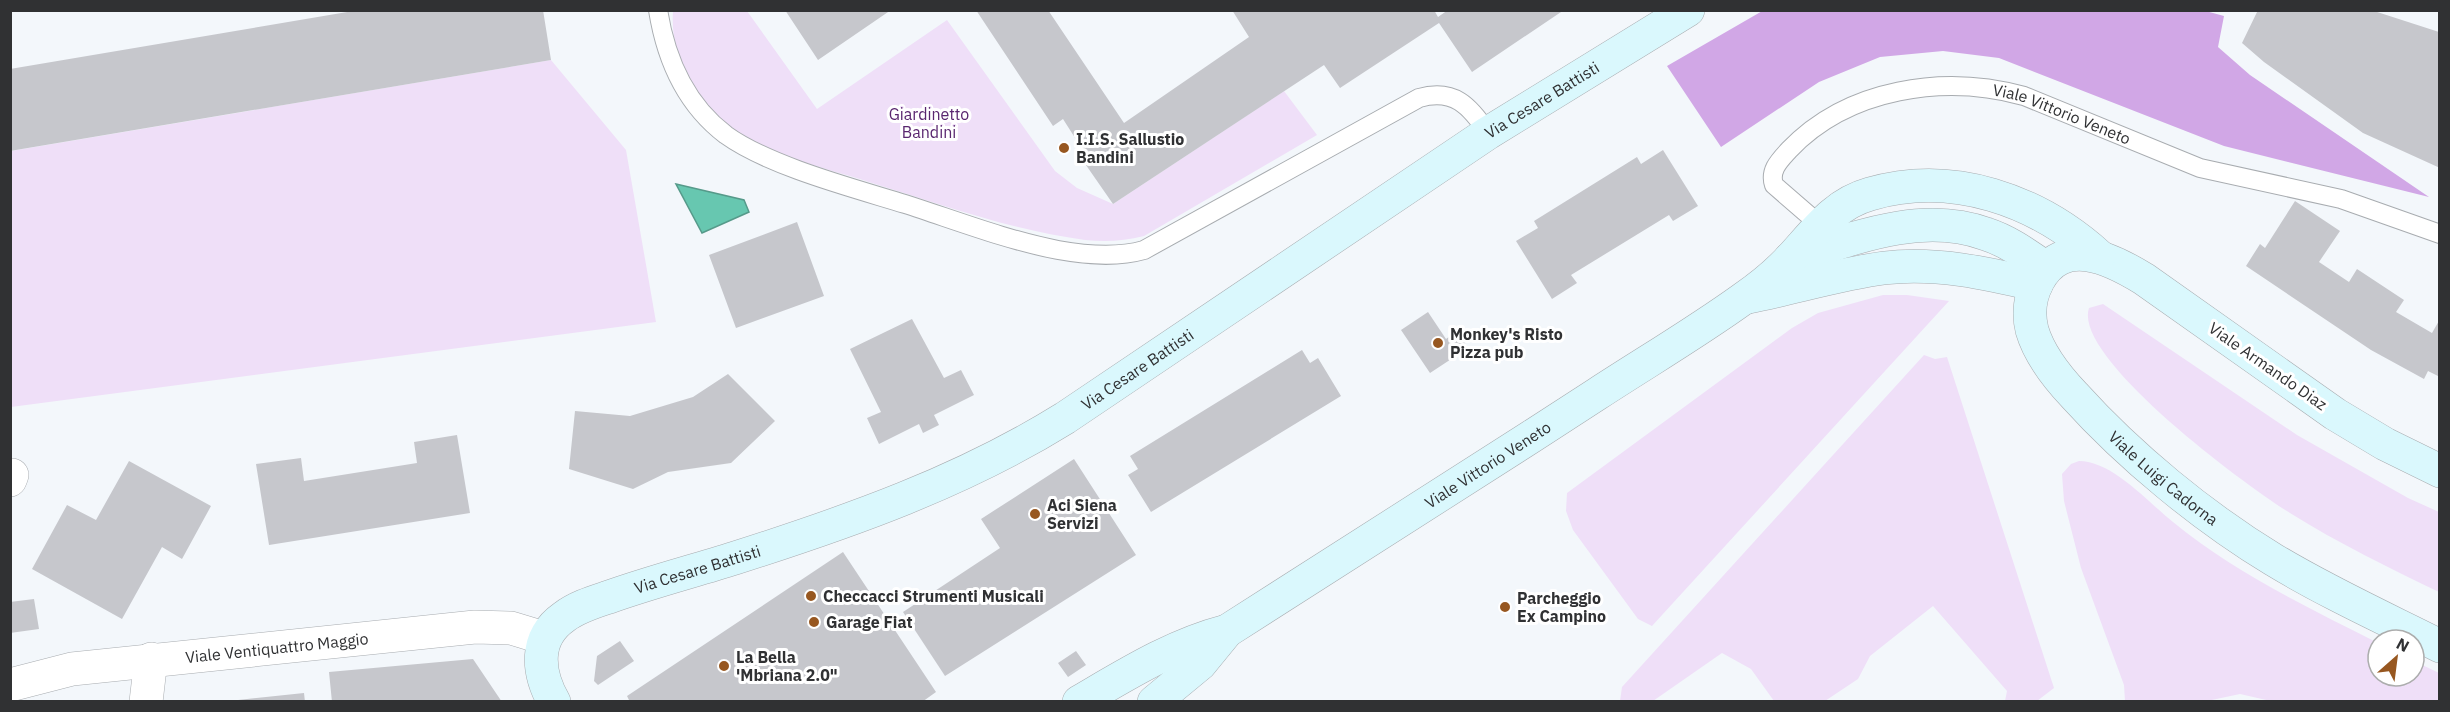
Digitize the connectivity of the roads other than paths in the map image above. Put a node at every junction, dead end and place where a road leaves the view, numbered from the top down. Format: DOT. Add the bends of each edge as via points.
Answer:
graph roads {
  1 [pos="657,10"];
  2 [pos="1688,10"];
  3 [pos="1488,133"];
  4 [pos="1819,224"];
  5 [pos="2439,234"];
  6 [pos="2099,256"];
  7 [pos="1790,260"];
  8 [pos="2041,277"];
  9 [pos="1746,297"];
  10 [pos="2439,471"];
  11 [pos="1227,631"];
  12 [pos="544,638"];
  13 [pos="2439,646"];
  14 [pos="151,659"];
  15 [pos="10,685"];
  16 [pos="146,702"];
  17 [pos="554,702"];
  18 [pos="1079,702"];
  19 [pos="1154,702"];
  1 -- 3 [label="lane" via="667,53 680,83 709,120 742,144 838,183 1060,250 1116,255 1144,250 1429,95 1442,95 1466,104"];
  2 -- 3 [label="street, Via Cesare Battisti"];
  3 -- 12 [label="street, Via Cesare Battisti" via="1065,418 995,459 840,525 587,604 564,617"];
  4 -- 5 [label="lane, Viale Vittorio Veneto" via="1774,185 1772,176 1778,162 1799,140 1846,110 1899,92 1948,85 2024,96 2200,168 2341,199"];
  4 -- 6 [label="street, Viale Vittorio Veneto" via="1845,205 1871,194 1947,187 1993,194 2028,208"];
  4 -- 7 [label="street, Viale Vittorio Veneto"];
  6 -- 8 [label="street" via="2068,255"];
  6 -- 10 [label="street, Viale Armando Diaz" via="2144,279 2360,430"];
  7 -- 8 [label="street, Viale Vittorio Veneto" via="1900,227 1940,225 1986,233"];
  7 -- 9 [label="street, Viale Vittorio Veneto"];
  8 -- 9 [label="street, Viale Vittorio Veneto" via="1909,267 1849,274"];
  8 -- 13 [label="street, Viale Luigi Cadorna" via="2031,298 2032,328 2048,360 2073,394 2113,435 2213,518 2298,574"];
  9 -- 11 [label="street, Viale Vittorio Veneto"];
  11 -- 18 [label="street, Viale Vittorio Veneto" via="1187,642"];
  11 -- 19 [label="street, Viale Vittorio Veneto" via="1200,664"];
  12 -- 14 [label="street, Viale Ventiquattro Maggio" via="511,628 475,627"];
  12 -- 17 [label="street" via="542,676"];
  14 -- 15 [label="street, Viale Ventiquattro Maggio" via="51,672"];
  14 -- 16 [label="street"];
}
